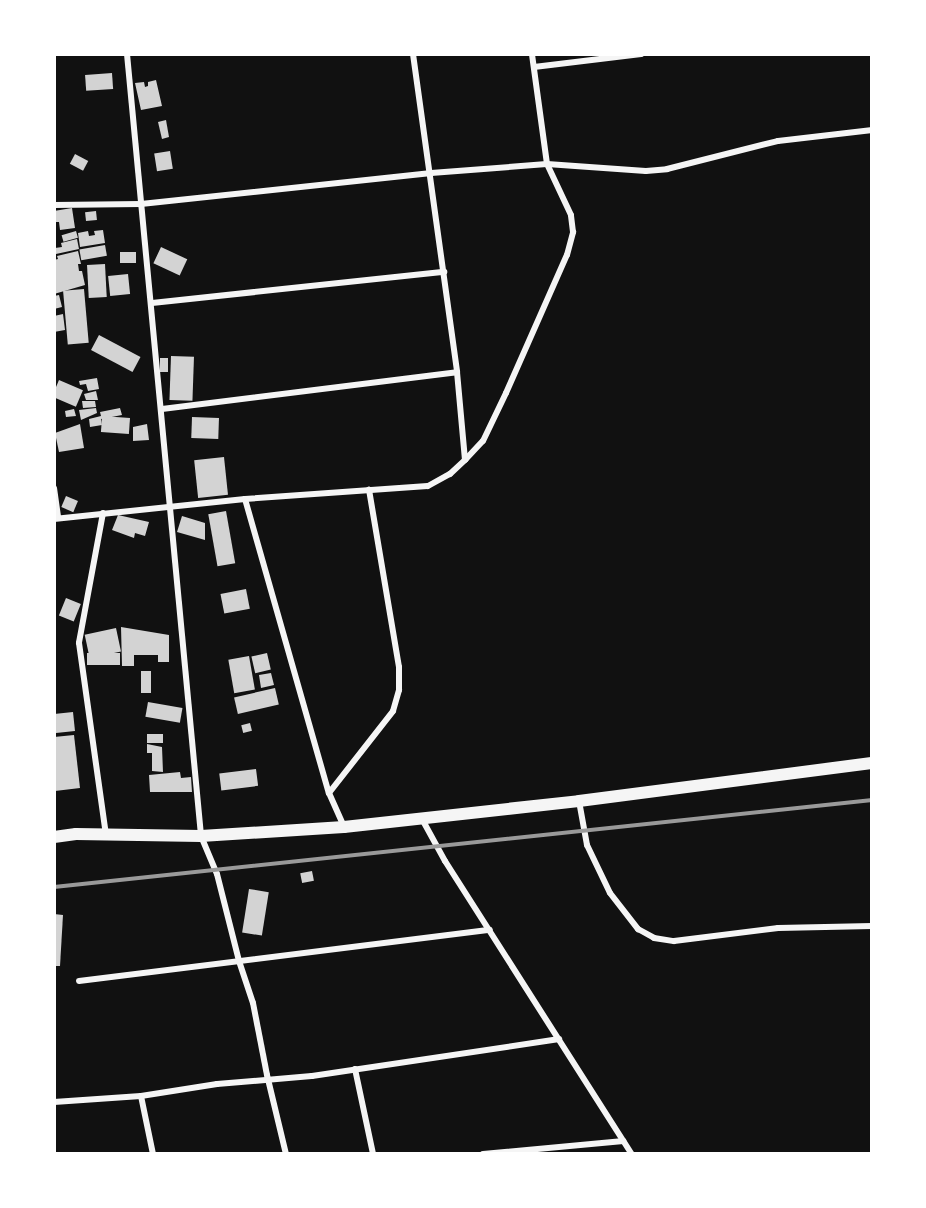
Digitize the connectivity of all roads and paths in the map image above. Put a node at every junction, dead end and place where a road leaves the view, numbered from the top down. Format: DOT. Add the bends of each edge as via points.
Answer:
graph roads {
  1 [pos="127,54"];
  2 [pos="413,54"];
  3 [pos="532,54"];
  4 [pos="641,54"];
  5 [pos="534,67"];
  6 [pos="872,130"];
  7 [pos="547,164"];
  8 [pos="431,173"];
  9 [pos="141,204"];
  10 [pos="54,205"];
  11 [pos="444,272"];
  12 [pos="152,303"];
  13 [pos="457,372"];
  14 [pos="162,409"];
  15 [pos="465,460"];
  16 [pos="54,488"];
  17 [pos="369,490"];
  18 [pos="245,499"];
  19 [pos="170,507"];
  20 [pos="103,513"];
  21 [pos="56,518"];
  22 [pos="872,763"];
  23 [pos="329,793"];
  24 [pos="579,801"];
  25 [pos="422,819"];
  26 [pos="54,827"];
  27 [pos="344,827"];
  28 [pos="76,834"];
  29 [pos="106,836"];
  30 [pos="201,836"];
  31 [pos="54,837"];
  32 [pos="872,926"];
  33 [pos="490,930"];
  34 [pos="239,961"];
  35 [pos="79,981"];
  36 [pos="560,1039"];
  37 [pos="355,1069"];
  38 [pos="269,1081"];
  39 [pos="141,1096"];
  40 [pos="54,1102"];
  41 [pos="623,1141"];
  42 [pos="153,1154"];
  43 [pos="286,1154"];
  44 [pos="373,1154"];
  45 [pos="483,1154"];
  46 [pos="632,1154"];
  1 -- 9 [label="street"];
  2 -- 8 [label="street"];
  3 -- 5 [label="street"];
  4 -- 5 [label="street"];
  5 -- 7 [label="street"];
  6 -- 7 [label="street" via="778,141 667,170"];
  7 -- 8 [label="street"];
  7 -- 15 [label="street" via="571,215 573,232 567,255 483,441"];
  8 -- 9 [label="street"];
  8 -- 11 [label="street"];
  9 -- 10 [label="street"];
  9 -- 12 [label="street"];
  11 -- 12 [label="street"];
  11 -- 13 [label="street"];
  12 -- 14 [label="street"];
  13 -- 14 [label="street"];
  13 -- 15 [label="street"];
  14 -- 19 [label="street"];
  15 -- 17 [label="street" via="428,486"];
  16 -- 21 [label="street"];
  17 -- 18 [label="street"];
  17 -- 23 [label="street" via="399,667 399,690 393,711"];
  18 -- 19 [label="street"];
  18 -- 23 [label="street"];
  19 -- 20 [label="street"];
  19 -- 30 [label="street"];
  20 -- 21 [label="street"];
  20 -- 29 [label="street" via="79,643"];
  22 -- 24 [label="highway"];
  23 -- 27 [label="street"];
  24 -- 25 [label="highway"];
  24 -- 32 [label="street" via="587,845 610,893 631,922 654,938 674,941 778,928"];
  25 -- 27 [label="highway"];
  25 -- 33 [label="street"];
  26 -- 28 [label="highway"];
  27 -- 30 [label="highway"];
  28 -- 29 [label="highway"];
  28 -- 31 [label="highway"];
  29 -- 30 [label="highway"];
  30 -- 34 [label="street" via="218,874"];
  33 -- 34 [label="street"];
  33 -- 36 [label="street"];
  34 -- 35 [label="street"];
  34 -- 38 [label="street" via="253,1003"];
  36 -- 37 [label="street"];
  36 -- 41 [label="street"];
  37 -- 38 [label="street"];
  37 -- 44 [label="street"];
  38 -- 39 [label="street" via="217,1084"];
  38 -- 43 [label="street"];
  39 -- 40 [label="street"];
  39 -- 42 [label="street"];
  41 -- 45 [label="street"];
  41 -- 46 [label="street"];
}
